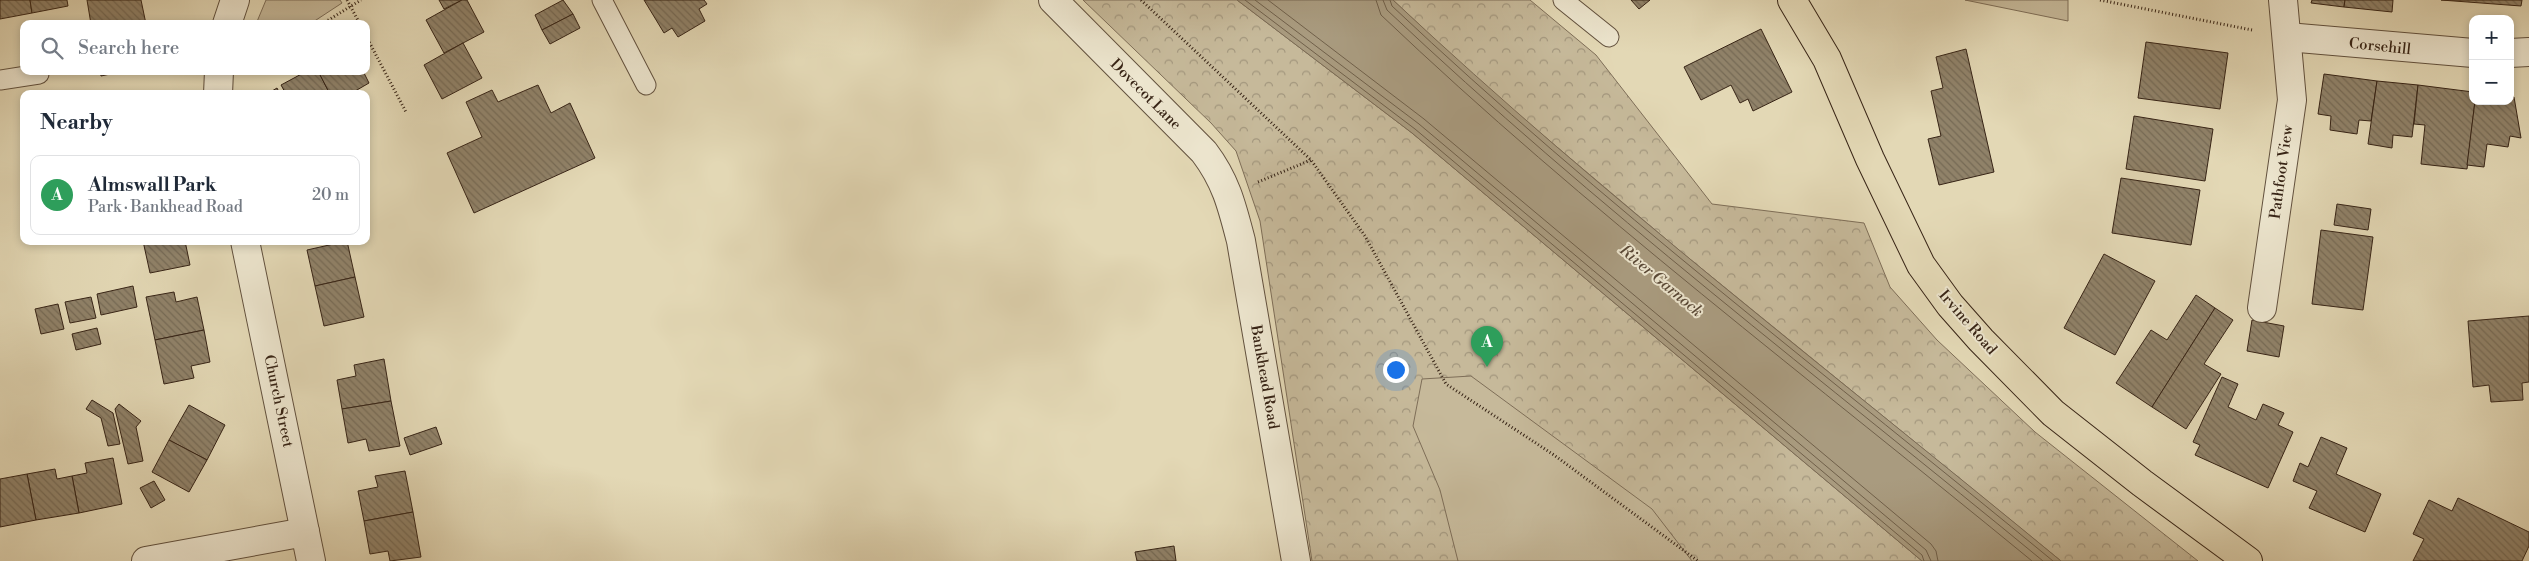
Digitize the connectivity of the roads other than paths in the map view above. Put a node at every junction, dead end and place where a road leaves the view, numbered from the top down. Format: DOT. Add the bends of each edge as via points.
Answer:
graph roads {
  1 [pos="236,0"];
  2 [pos="602,0"];
  3 [pos="1053,0"];
  4 [pos="1563,0"];
  5 [pos="1792,0"];
  6 [pos="2283,0"];
  7 [pos="228,20"];
  8 [pos="1609,37"];
  9 [pos="2287,37"];
  10 [pos="2529,52"];
  11 [pos="2469,53"];
  12 [pos="2514,53"];
  13 [pos="32,75"];
  14 [pos="219,75"];
  15 [pos="0,80"];
  16 [pos="646,84"];
  17 [pos="218,90"];
  18 [pos="1229,194"];
  19 [pos="246,245"];
  20 [pos="2262,308"];
  21 [pos="305,532"];
  22 [pos="146,561"];
  23 [pos="311,561"];
  24 [pos="1296,561"];
  25 [pos="2248,561"];
  1 -- 7 [label="street"];
  2 -- 16 [label="lane"];
  3 -- 18 [label="street, Dovecot Lane" via="1204,152 1219,172"];
  4 -- 8 [label="lane"];
  5 -- 25 [label="main road, Irvine Road" via="1827,59 1921,265 1950,305 2053,413"];
  6 -- 9 [label="street, Pathfoot View"];
  9 -- 11 [label="street, Corsehill"];
  9 -- 20 [label="street, Pathfoot View" via="2292,100"];
  10 -- 12 [label="street"];
  13 -- 15 [label="lane"];
  14 -- 17 [label="street"];
  18 -- 24 [label="street, Bankhead Road" via="1242,241"];
  19 -- 21 [label="street, Church Street"];
  21 -- 22 [label="street"];
  21 -- 23 [label="street, Church Street"];
}
